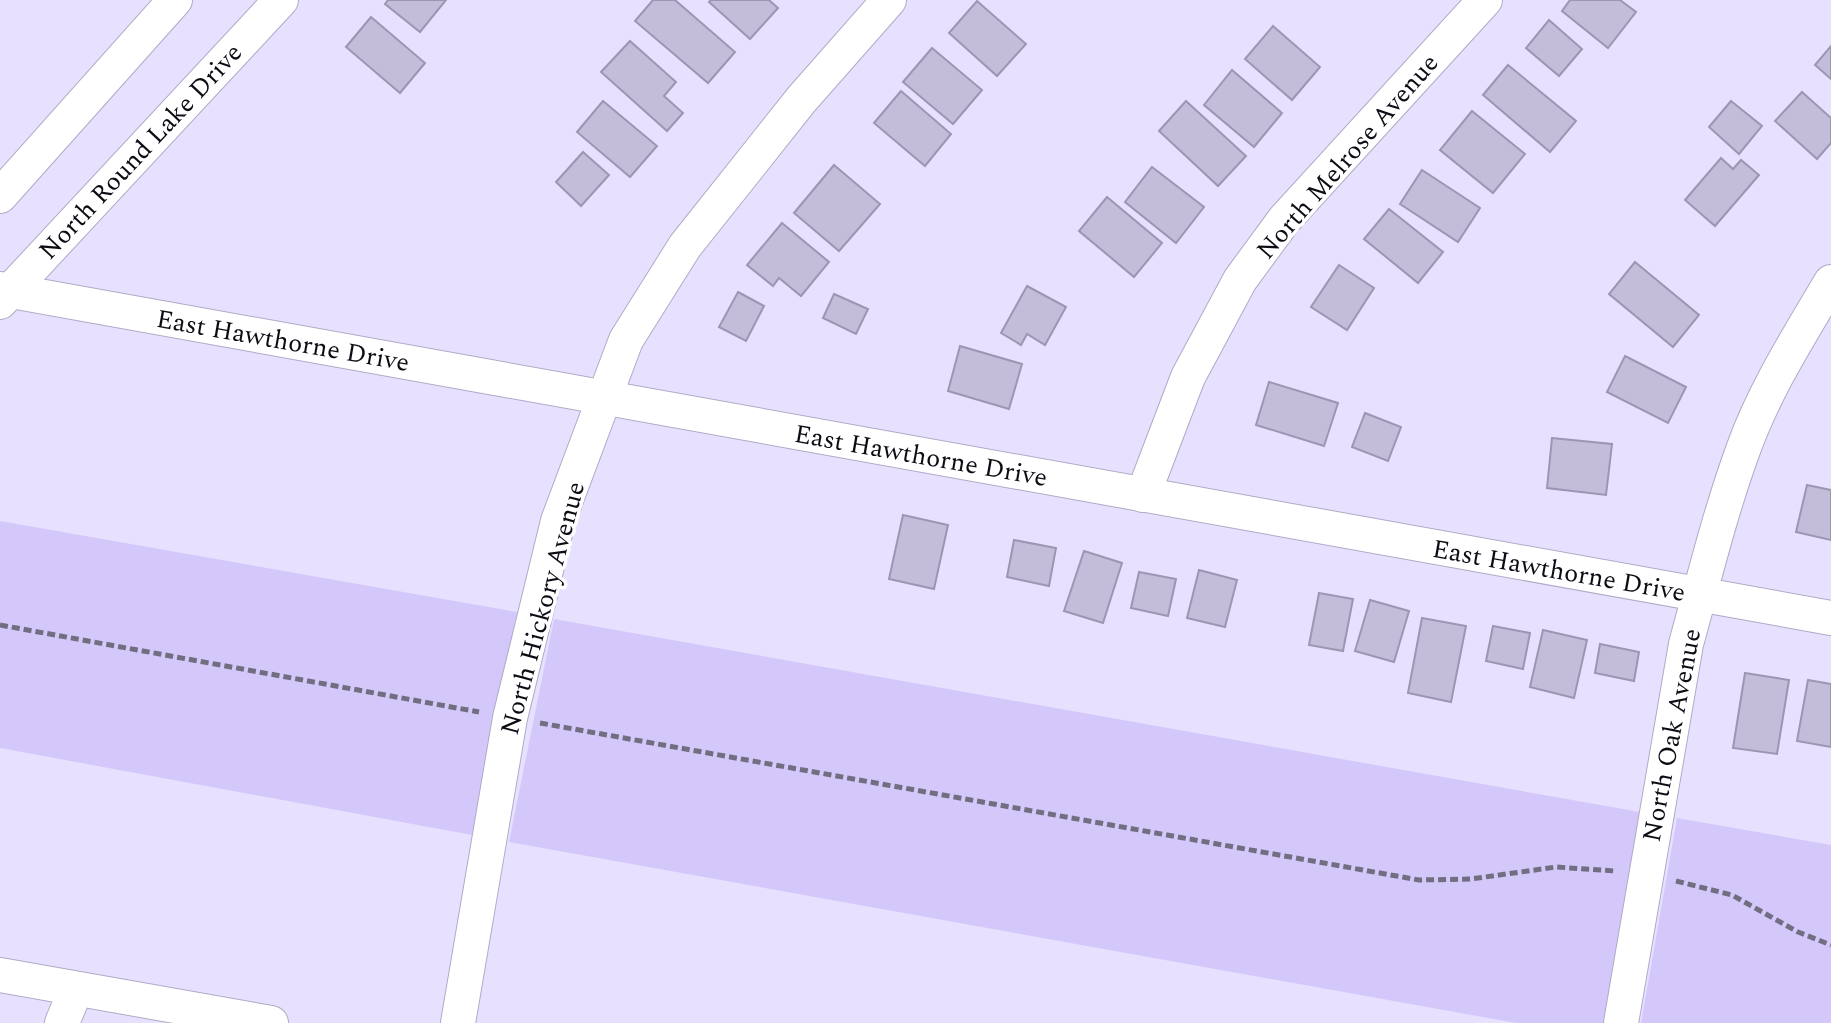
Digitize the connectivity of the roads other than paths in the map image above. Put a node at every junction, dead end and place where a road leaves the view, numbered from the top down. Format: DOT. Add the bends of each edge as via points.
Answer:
graph roads {
  1 [pos="175,0"];
  2 [pos="281,0"];
  3 [pos="889,0"];
  4 [pos="1485,0"];
  5 [pos="0,196"];
  6 [pos="1831,282"];
  7 [pos="4,294"];
  8 [pos="604,398"];
  9 [pos="1143,495"];
  10 [pos="1699,596"];
  11 [pos="1831,618"];
  12 [pos="0,975"];
  13 [pos="76,989"];
  14 [pos="62,1023"];
  15 [pos="271,1023"];
  16 [pos="458,1023"];
  17 [pos="1621,1023"];
  1 -- 5 [label="street"];
  2 -- 7 [label="street, North Round Lake Drive"];
  3 -- 8 [label="street, North Hickory Avenue" via="685,246 626,340"];
  4 -- 9 [label="street, North Melrose Avenue" via="1284,220 1240,280 1188,377"];
  6 -- 10 [label="street, North Oak Avenue" via="1782,364 1743,449"];
  7 -- 8 [label="street, East Hawthorne Drive"];
  8 -- 9 [label="street, East Hawthorne Drive"];
  8 -- 16 [label="street, North Hickory Avenue" via="558,521 510,718"];
  9 -- 10 [label="street, East Hawthorne Drive"];
  10 -- 11 [label="street, East Hawthorne Drive"];
  10 -- 17 [label="street, North Oak Avenue" via="1686,644"];
  12 -- 13 [label="street"];
  13 -- 14 [label="street"];
  13 -- 15 [label="street"];
}
